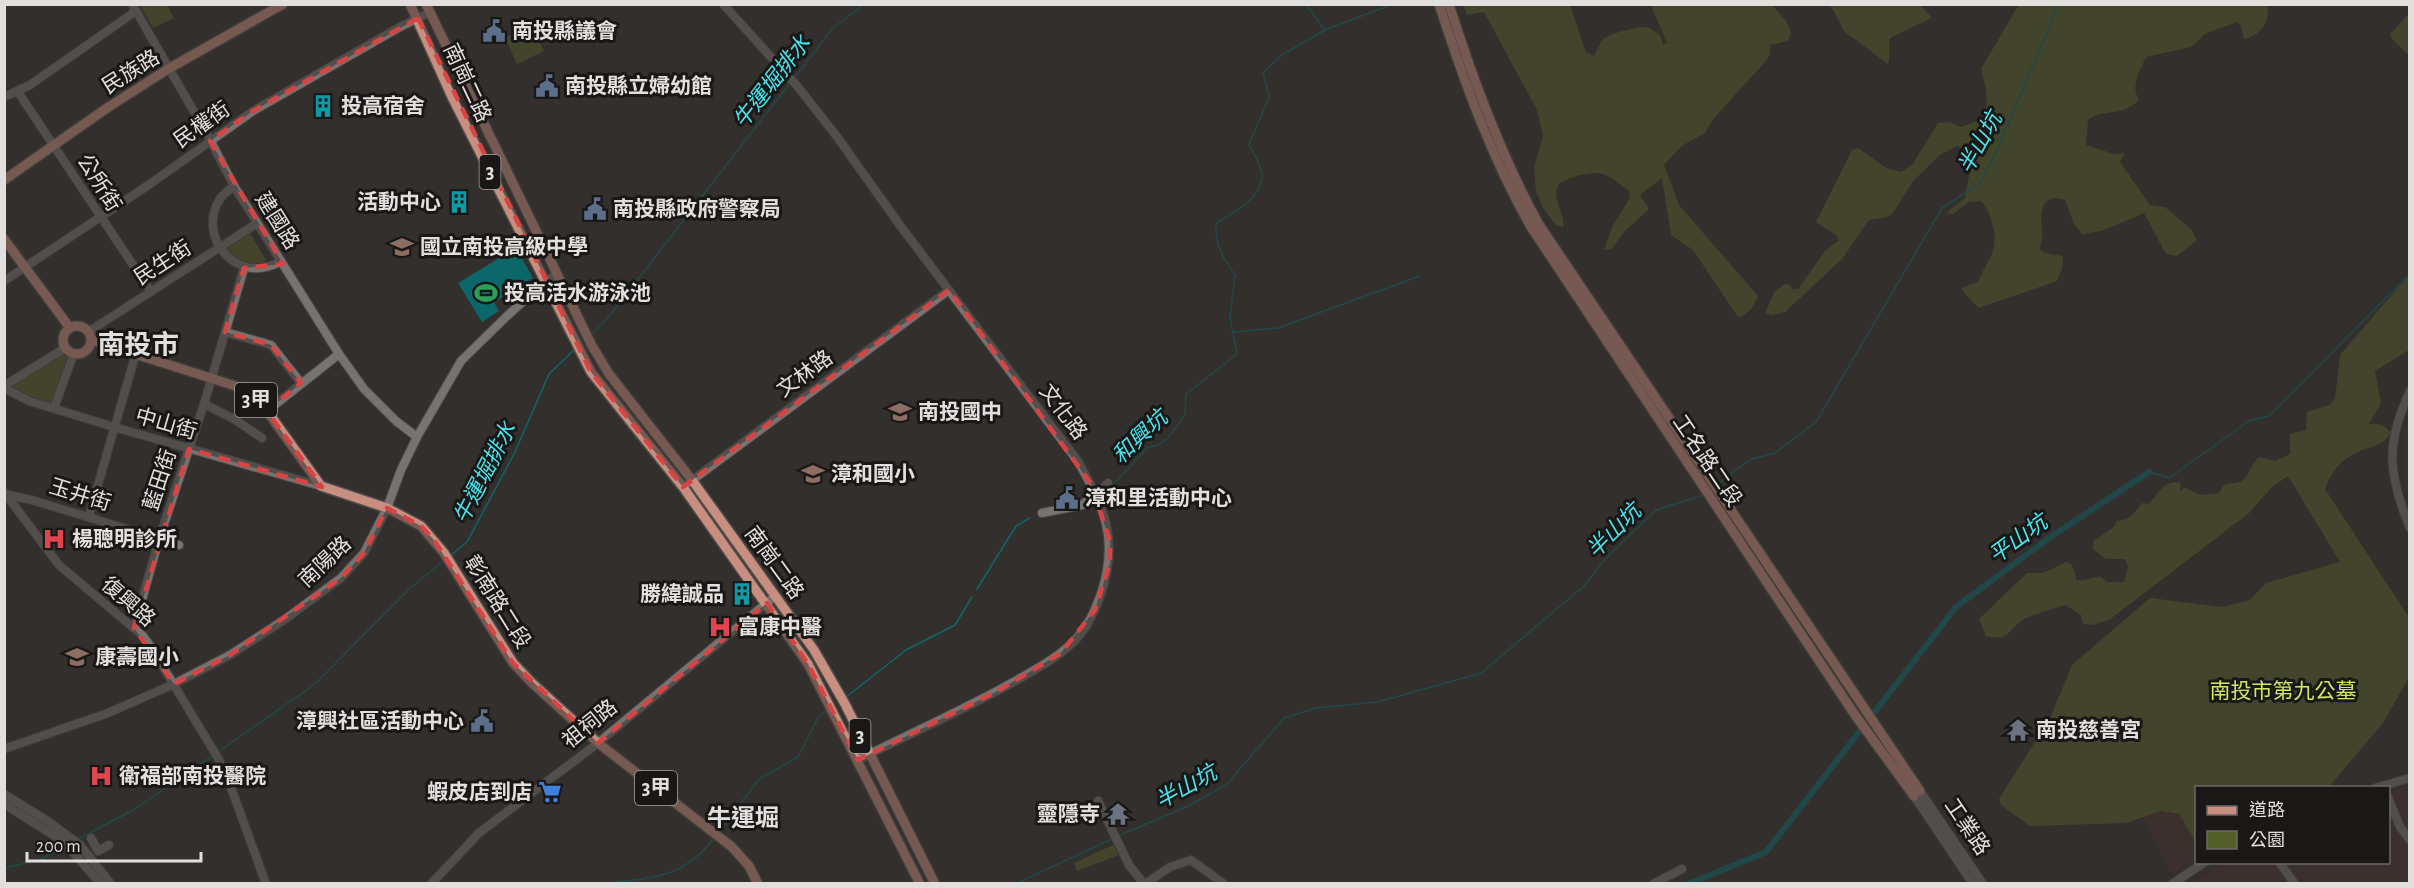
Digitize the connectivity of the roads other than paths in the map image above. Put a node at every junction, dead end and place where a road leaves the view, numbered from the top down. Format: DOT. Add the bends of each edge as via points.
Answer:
graph roads {
  1 [pos="283,4"];
  2 [pos="410,4"];
  3 [pos="723,4"];
  4 [pos="1439,4"];
  5 [pos="1449,4"];
  6 [pos="134,8"];
  7 [pos="428,8"];
  8 [pos="1448,15"];
  9 [pos="418,18"];
  10 [pos="168,69"];
  11 [pos="18,92"];
  12 [pos="4,97"];
  13 [pos="210,141"];
  14 [pos="55,145"];
  15 [pos="4,180"];
  16 [pos="234,186"];
  17 [pos="99,217"];
  18 [pos="256,224"];
  19 [pos="4,239"];
  20 [pos="221,247"];
  21 [pos="281,261"];
  22 [pos="24,268"];
  23 [pos="244,268"];
  24 [pos="557,274"];
  25 [pos="4,281"];
  26 [pos="546,281"];
  27 [pos="949,290"];
  28 [pos="151,292"];
  29 [pos="70,328"];
  30 [pos="225,332"];
  31 [pos="89,336"];
  32 [pos="65,348"];
  33 [pos="74,353"];
  34 [pos="136,353"];
  35 [pos="339,354"];
  36 [pos="212,378"];
  37 [pos="302,383"];
  38 [pos="4,387"];
  39 [pos="2409,391"];
  40 [pos="204,404"];
  41 [pos="54,408"];
  42 [pos="267,411"];
  43 [pos="114,427"];
  44 [pos="417,437"];
  45 [pos="262,438"];
  46 [pos="189,449"];
  47 [pos="692,480"];
  48 [pos="1108,483"];
  49 [pos="321,486"];
  50 [pos="683,487"];
  51 [pos="1095,493"];
  52 [pos="6,495"];
  53 [pos="387,508"];
  54 [pos="1042,513"];
  55 [pos="89,516"];
  56 [pos="2409,528"];
  57 [pos="159,539"];
  58 [pos="179,545"];
  59 [pos="775,596"];
  60 [pos="767,603"];
  61 [pos="134,628"];
  62 [pos="174,684"];
  63 [pos="598,743"];
  64 [pos="4,749"];
  65 [pos="869,754"];
  66 [pos="858,760"];
  67 [pos="2409,778"];
  68 [pos="2384,786"];
  69 [pos="4,794"];
  70 [pos="1917,794"];
  71 [pos="1098,801"];
  72 [pos="2390,802"];
  73 [pos="4,804"];
  74 [pos="91,838"];
  75 [pos="67,840"];
  76 [pos="2409,840"];
  77 [pos="109,845"];
  78 [pos="76,847"];
  79 [pos="2202,864"];
  80 [pos="2280,864"];
  81 [pos="1682,869"];
  82 [pos="918,883"];
  83 [pos="934,883"];
  84 [pos="101,884"];
  85 [pos="111,884"];
  86 [pos="266,884"];
  87 [pos="430,884"];
  88 [pos="758,884"];
  89 [pos="1144,884"];
  90 [pos="1224,884"];
  91 [pos="1653,884"];
  92 [pos="1973,884"];
  93 [pos="1983,884"];
  94 [pos="2172,884"];
  95 [pos="2295,884"];
  1 -- 10 [label="main road, 民族路"];
  2 -- 9 [label="main road, 南崗二路 / 3"];
  3 -- 27 [label="street, 文化路" via="798,87"];
  4 -- 8 [label="main road"];
  5 -- 8 [label="main road"];
  6 -- 10 [label="street, 建國路"];
  6 -- 11 [label="street"];
  7 -- 9 [label="street, 民權街"];
  7 -- 24 [label="main road, 南崗二路 / 3"];
  8 -- 70 [label="main road, 工名路二段" via="1472,101 1497,164 1534,225"];
  9 -- 13 [label="street, 民權街" via="253,111"];
  9 -- 26 [label="main road, 南崗二路 / 3" via="452,97"];
  10 -- 13 [label="street, 建國路"];
  10 -- 14 [label="main road, 民族路"];
  11 -- 12 [label="street"];
  11 -- 14 [label="street, 公所街"];
  13 -- 16 [label="street, 建國路"];
  13 -- 17 [label="street, 民權街"];
  14 -- 15 [label="main road, 民族路"];
  14 -- 17 [label="street, 公所街"];
  16 -- 18 [label="street, 建國路"];
  16 -- 20 [label="street" via="220,197 214,213 214,232"];
  17 -- 22 [label="street, 民權街"];
  17 -- 28 [label="street, 公所街"];
  18 -- 20 [label="street, 民生街"];
  18 -- 21 [label="street, 建國路"];
  19 -- 22 [label="main road"];
  20 -- 23 [label="street"];
  20 -- 28 [label="street, 民生街"];
  21 -- 23 [label="street" via="263,269"];
  21 -- 35 [label="street, 建國路"];
  22 -- 25 [label="street, 民權街"];
  22 -- 29 [label="main road"];
  23 -- 30 [label="street, 藍田街"];
  24 -- 26 [label="street, 南陽路"];
  24 -- 47 [label="main road, 南崗二路 / 3" via="609,374"];
  26 -- 44 [label="street, 南陽路" via="462,361"];
  26 -- 50 [label="main road, 南崗二路 / 3" via="580,352 602,387"];
  27 -- 47 [label="street, 文林路"];
  27 -- 51 [label="street, 文化路" via="1077,460"];
  28 -- 31 [label="street, 民生街"];
  29 -- 31 [label="main road, 3甲" via="81,327"];
  29 -- 32 [label="main road" via="64,336"];
  30 -- 36 [label="street, 藍田街"];
  30 -- 37 [label="street" via="271,345"];
  31 -- 33 [label="main road" via="87,349"];
  31 -- 34 [label="main road, 3甲"];
  32 -- 33 [label="main road"];
  32 -- 38 [label="street"];
  33 -- 41 [label="street"];
  34 -- 36 [label="main road, 3甲"];
  34 -- 43 [label="street"];
  35 -- 37 [label="street"];
  35 -- 44 [label="street, 建國路" via="364,389"];
  36 -- 40 [label="street, 藍田街"];
  36 -- 42 [label="main road, 3甲" via="242,388"];
  37 -- 42 [label="street"];
  38 -- 41 [label="street, 中山街" via="29,401"];
  39 -- 56 [label="street" via="2394,431 2391,460 2396,493"];
  40 -- 45 [label="street"];
  40 -- 46 [label="street, 藍田街"];
  41 -- 43 [label="street, 中山街"];
  42 -- 49 [label="main road, 3甲"];
  43 -- 46 [label="street, 中山街"];
  43 -- 55 [label="street"];
  44 -- 53 [label="street, 南陽路"];
  46 -- 49 [label="street, 中山街"];
  46 -- 57 [label="street, 藍田街"];
  47 -- 50 [label="street, 文林路"];
  47 -- 59 [label="main road, 南崗二路 / 3"];
  48 -- 51 [label="street"];
  49 -- 53 [label="main road, 彰南路二段 / 3甲"];
  50 -- 60 [label="main road, 南崗二路 / 3"];
  51 -- 54 [label="street" via="1082,505"];
  51 -- 65 [label="street, 文化路" via="1106,521 1110,563 1095,610 1077,638 1061,653 1005,686"];
  52 -- 55 [label="street, 玉井街"];
  52 -- 61 [label="street, 復興路" via="59,566"];
  53 -- 62 [label="street, 南陽路" via="364,553 340,579 230,655"];
  53 -- 63 [label="main road, 彰南路二段 / 3甲" via="421,526 446,557 513,663"];
  55 -- 57 [label="street, 玉井街"];
  57 -- 58 [label="street, 玉井街"];
  57 -- 61 [label="street, 藍田街"];
  59 -- 60 [label="street, 祖祠路"];
  59 -- 65 [label="main road, 南崗二路 / 3" via="814,650"];
  60 -- 63 [label="street, 祖祠路"];
  60 -- 66 [label="main road, 南崗二路 / 3" via="808,664"];
  61 -- 62 [label="street, 復興路"];
  62 -- 64 [label="street, 南陽路" via="108,713"];
  62 -- 86 [label="street, 復興路" via="229,782"];
  63 -- 87 [label="street, 祖祠路" via="479,833"];
  63 -- 88 [label="main road, 彰南路二段 / 3甲" via="717,834 745,861"];
  65 -- 66 [label="street, 文化路"];
  65 -- 83 [label="main road, 南崗二路 / 3"];
  66 -- 82 [label="main road, 南崗二路 / 3"];
  67 -- 68 [label="street"];
  69 -- 75 [label="street" via="49,822"];
  70 -- 92 [label="street, 工業路"];
  70 -- 93 [label="street, 工業路"];
  71 -- 89 [label="street" via="1130,865"];
  72 -- 76 [label="street"];
  73 -- 75 [label="street"];
  74 -- 77 [label="street" via="98,851"];
  75 -- 78 [label="street"];
  78 -- 84 [label="street"];
  78 -- 85 [label="street"];
  79 -- 94 [label="street"];
  80 -- 95 [label="street"];
  81 -- 91 [label="street"];
  82 -- 83 [label="street"];
  89 -- 90 [label="street" via="1170,867 1191,860"];
}
